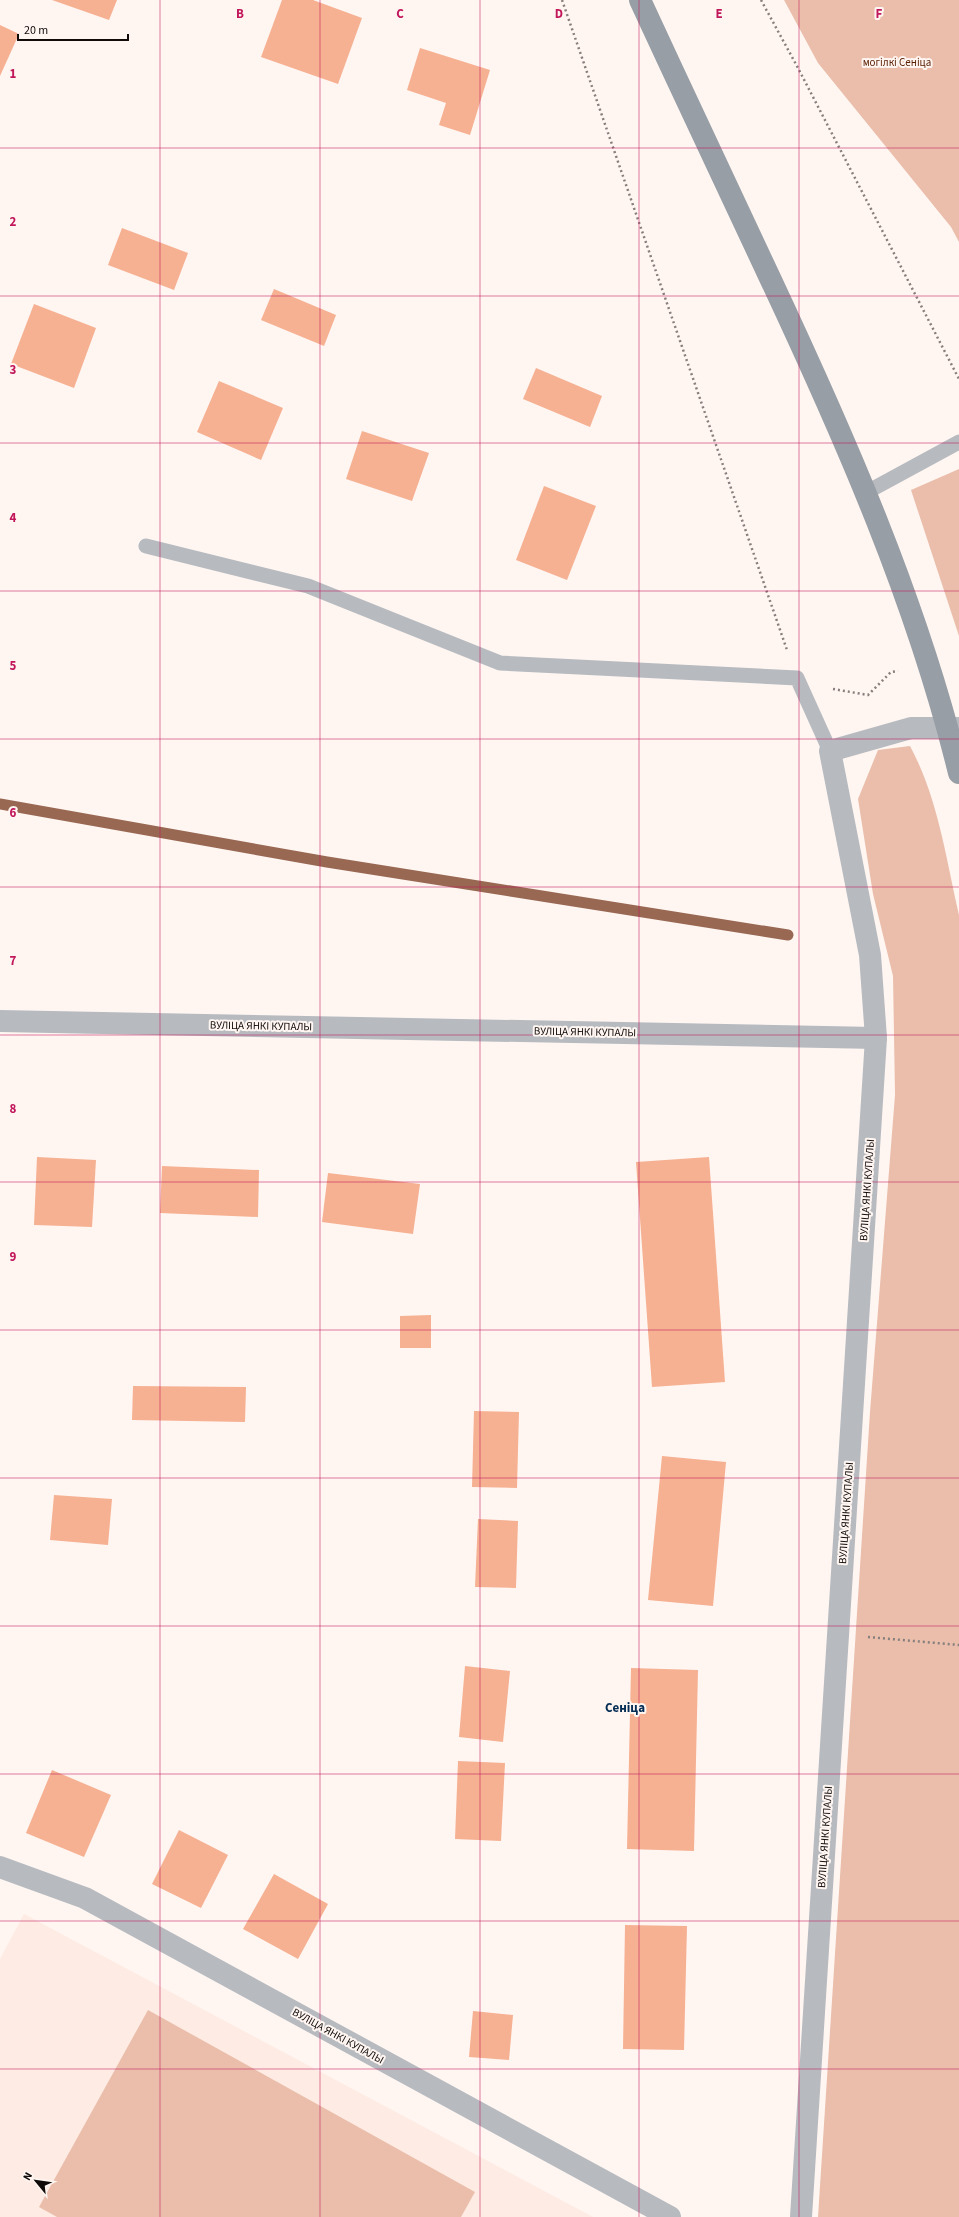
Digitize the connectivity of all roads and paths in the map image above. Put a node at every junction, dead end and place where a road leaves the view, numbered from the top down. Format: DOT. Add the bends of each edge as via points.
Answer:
graph roads {
  1 [pos="562,0"];
  2 [pos="640,0"];
  3 [pos="761,0"];
  4 [pos="959,379"];
  5 [pos="959,442"];
  6 [pos="867,492"];
  7 [pos="146,546"];
  8 [pos="929,663"];
  9 [pos="797,678"];
  10 [pos="954,728"];
  11 [pos="830,751"];
  12 [pos="959,773"];
  13 [pos="0,1021"];
  14 [pos="876,1038"];
  15 [pos="838,1634"];
  16 [pos="959,1645"];
  17 [pos="0,1866"];
  18 [pos="670,2217"];
  19 [pos="802,2217"];
  1 -- 9 [label="path"];
  2 -- 6 [label="street"];
  3 -- 4 [label="path"];
  5 -- 6 [label="lane"];
  6 -- 8 [label="street"];
  7 -- 9 [label="lane" via="308,586 500,663"];
  8 -- 9 [label="path" via="891,672 868,695 838,690"];
  8 -- 10 [label="street"];
  9 -- 11 [label="lane"];
  10 -- 11 [label="street" via="911,728"];
  10 -- 12 [label="street"];
  11 -- 14 [label="street" via="870,955"];
  13 -- 14 [label="street, ВУЛІЦА ЯНКІ КУПАЛЫ"];
  14 -- 15 [label="street, ВУЛІЦА ЯНКІ КУПАЛЫ"];
  15 -- 16 [label="path"];
  15 -- 19 [label="street, ВУЛІЦА ЯНКІ КУПАЛЫ"];
  17 -- 18 [label="street, ВУЛІЦА ЯНКІ КУПАЛЫ" via="85,1898"];
}
